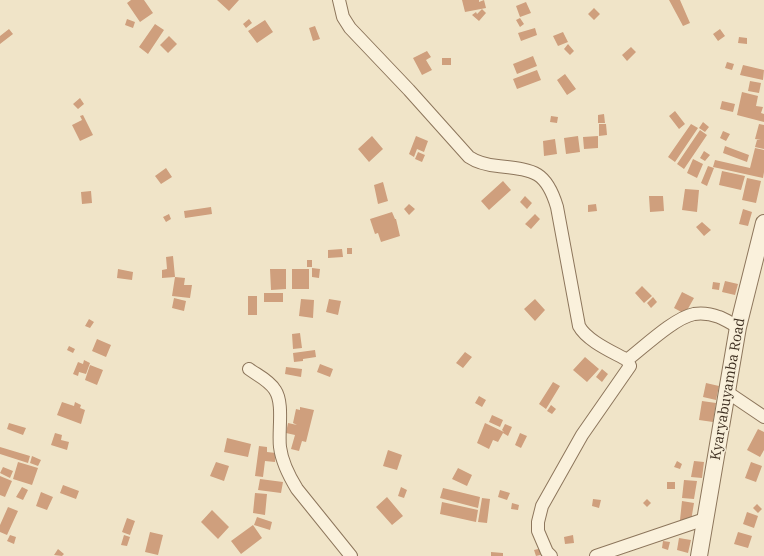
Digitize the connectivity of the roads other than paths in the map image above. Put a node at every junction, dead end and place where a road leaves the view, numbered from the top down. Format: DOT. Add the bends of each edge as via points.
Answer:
graph roads {
  1 [pos="339,0"];
  2 [pos="764,223"];
  3 [pos="738,327"];
  4 [pos="627,360"];
  5 [pos="249,369"];
  6 [pos="727,392"];
  7 [pos="764,417"];
  8 [pos="705,519"];
  9 [pos="351,556"];
  10 [pos="551,556"];
  11 [pos="596,556"];
  12 [pos="699,556"];
  1 -- 4 [label="street" via="343,17 350,28 469,157 486,164 529,170 545,181 557,207 579,326 588,337"];
  2 -- 3 [label="street, Kyaryabuyamba Road"];
  3 -- 4 [label="street" via="719,317 695,314 683,318"];
  3 -- 6 [label="street, Kyaryabuyamba Road"];
  4 -- 10 [label="street" via="630,366 582,435 542,506 538,531"];
  5 -- 9 [label="street" via="268,382 279,399 280,448 290,479"];
  6 -- 7 [label="street"];
  6 -- 8 [label="street, Kyaryabuyamba Road"];
  8 -- 11 [label="street"];
  8 -- 12 [label="street, Kyaryabuyamba Road"];
}
